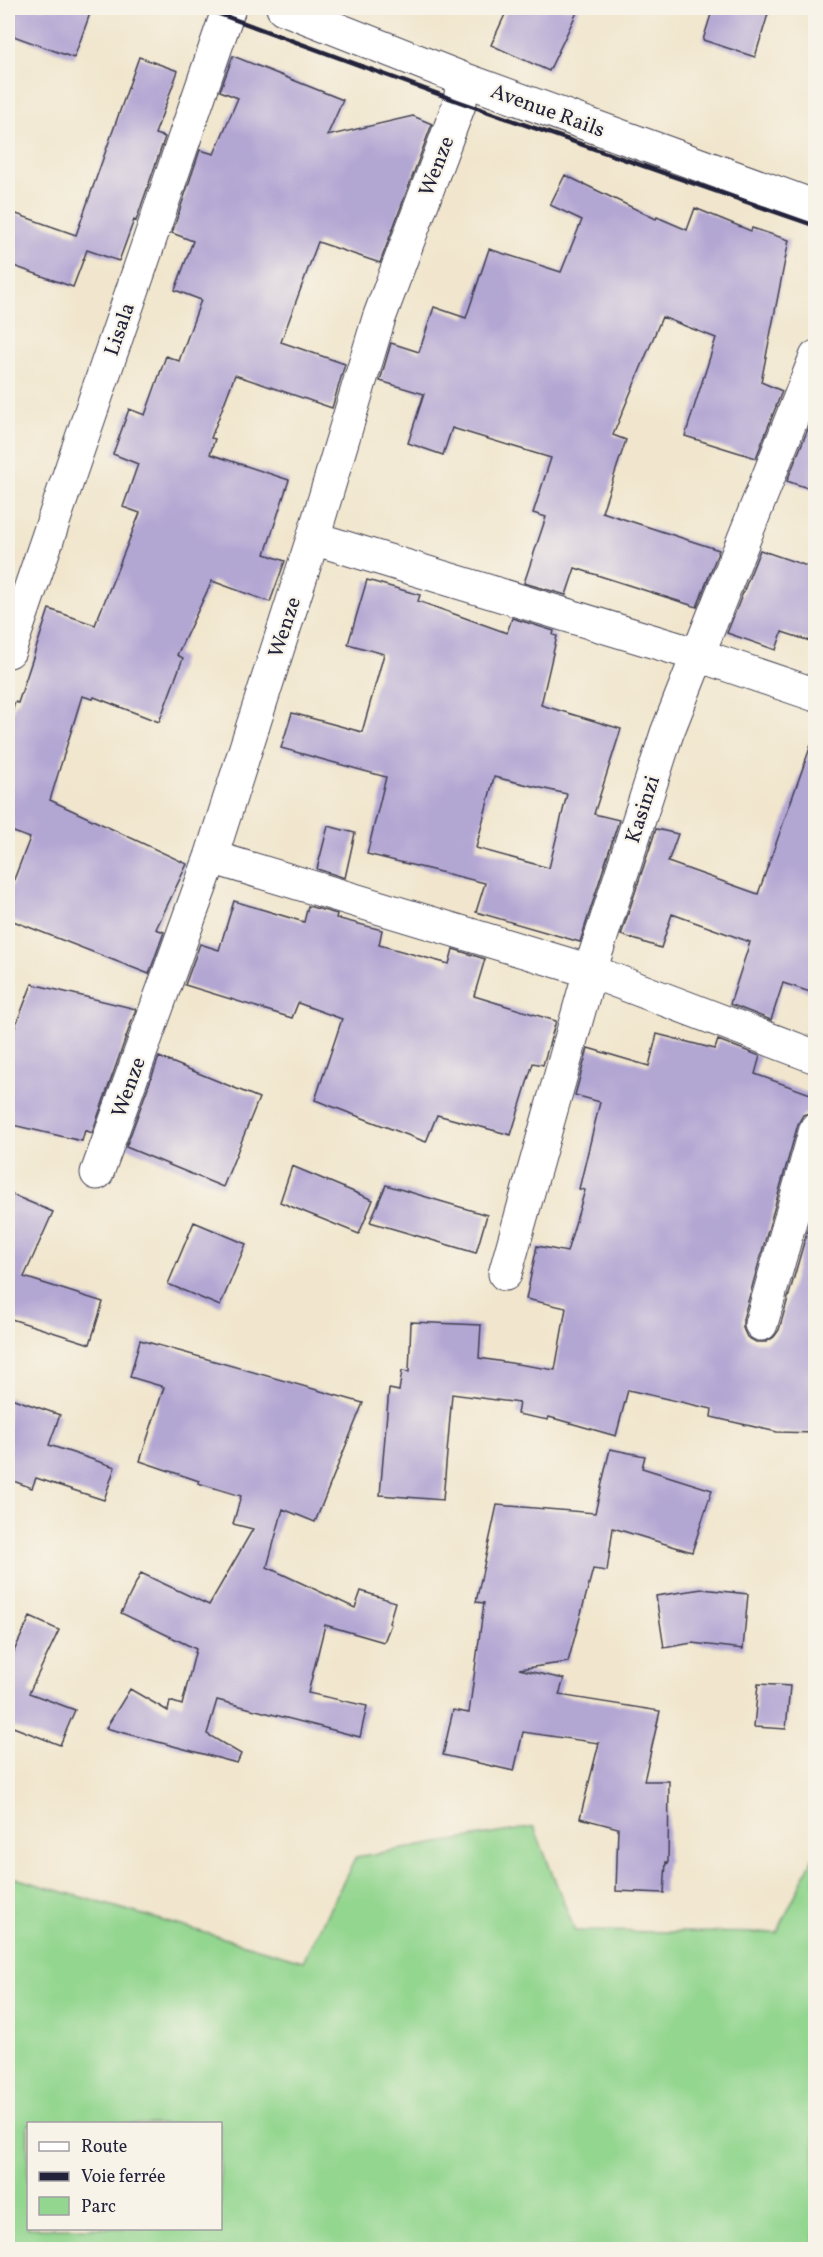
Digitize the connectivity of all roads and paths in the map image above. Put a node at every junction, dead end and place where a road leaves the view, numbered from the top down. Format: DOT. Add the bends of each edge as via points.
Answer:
graph roads {
  1 [pos="229,8"];
  2 [pos="283,8"];
  3 [pos="463,79"];
  4 [pos="816,207"];
  5 [pos="816,357"];
  6 [pos="312,538"];
  7 [pos="9,651"];
  8 [pos="698,655"];
  9 [pos="816,695"];
  10 [pos="212,856"];
  11 [pos="590,971"];
  12 [pos="816,1057"];
  13 [pos="816,1129"];
  14 [pos="97,1173"];
  15 [pos="505,1274"];
  16 [pos="761,1324"];
  1 -- 7 [label="street, Lisala"];
  2 -- 3 [label="street, Avenue Rails"];
  3 -- 4 [label="street, Avenue Rails"];
  3 -- 6 [label="street, Wenze" via="460,102 379,318"];
  5 -- 8 [label="street, Kasinzi"];
  6 -- 8 [label="street"];
  6 -- 10 [label="street, Wenze"];
  8 -- 9 [label="street"];
  8 -- 11 [label="street, Kasinzi" via="667,733"];
  10 -- 11 [label="street"];
  10 -- 14 [label="street, Wenze"];
  11 -- 12 [label="street"];
  11 -- 15 [label="street, Kasinzi"];
  13 -- 16 [label="street"];
}
